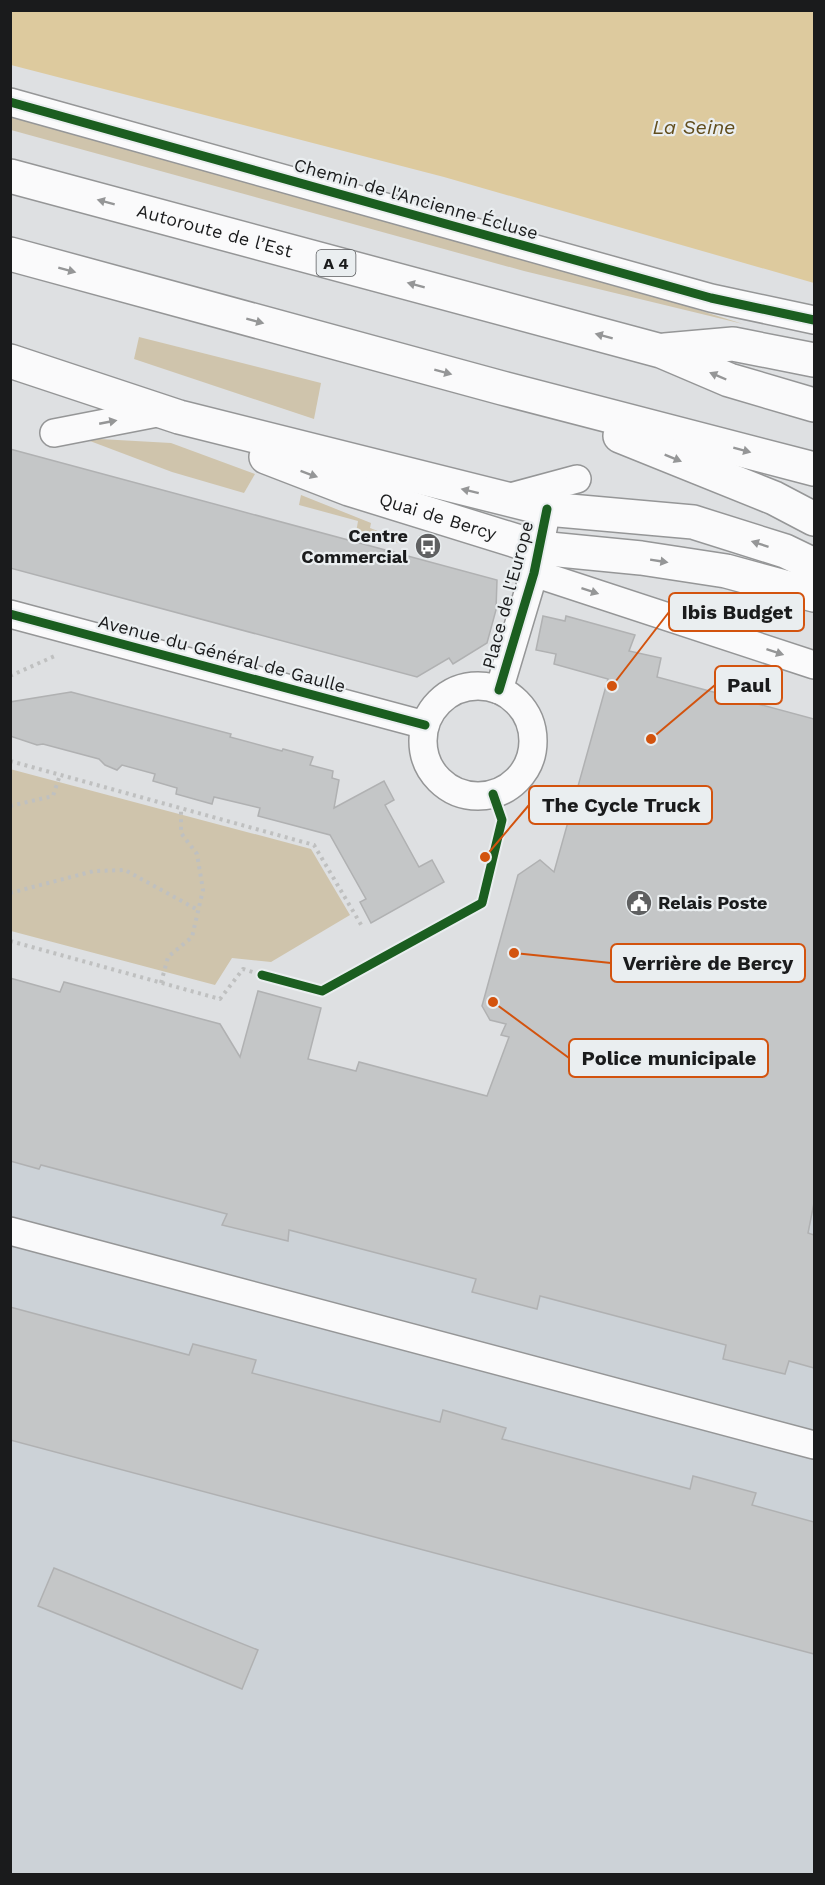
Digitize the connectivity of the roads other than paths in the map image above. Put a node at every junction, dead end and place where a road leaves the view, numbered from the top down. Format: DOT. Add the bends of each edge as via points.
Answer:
graph roads {
  1 [pos="10,102"];
  2 [pos="10,176"];
  3 [pos="10,254"];
  4 [pos="814,320"];
  5 [pos="660,351"];
  6 [pos="814,360"];
  7 [pos="10,361"];
  8 [pos="502,388"];
  9 [pos="814,405"];
  10 [pos="170,415"];
  11 [pos="54,433"];
  12 [pos="813,469"];
  13 [pos="577,479"];
  14 [pos="503,499"];
  15 [pos="547,509"];
  16 [pos="814,519"];
  17 [pos="536,561"];
  18 [pos="814,565"];
  19 [pos="814,595"];
  20 [pos="10,614"];
  21 [pos="814,665"];
  22 [pos="499,690"];
  23 [pos="425,725"];
  24 [pos="10,1231"];
  25 [pos="814,1445"];
  1 -- 4 [label="street, Chemin de l'Ancienne Écluse" via="711,298"];
  5 -- 2 [label="main road, Autoroute de l’Est / A 4, one-way"];
  3 -- 8 [label="main road, one-way"];
  5 -- 6 [label="main road" via="733,344"];
  9 -- 5 [label="main road, A 4, one-way" via="729,380"];
  7 -- 10 [label="main road, Quai de Bercy"];
  8 -- 12 [label="main road, one-way"];
  8 -- 16 [label="main road, one-way" via="774,498"];
  11 -- 10 [label="street, one-way"];
  14 -- 10 [label="main road, Quai de Bercy, one-way"];
  10 -- 17 [label="main road, Quai de Bercy, one-way" via="291,468"];
  13 -- 14 [label="street"];
  14 -- 15 [label="main road, Quai de Bercy"];
  15 -- 17 [label="street, Place de l'Europe"];
  18 -- 15 [label="main road, Quai de Bercy, one-way" via="785,551 693,522"];
  17 -- 19 [label="main road, Quai de Bercy, one-way" via="641,558 726,571"];
  17 -- 21 [label="street, one-way"];
  17 -- 22 [label="street, Place de l'Europe"];
  20 -- 23 [label="street, Avenue du Général de Gaulle"];
  22 -- 23 [label="street, Place de l'Europe" via="467,687 450,693 434,707"];
  22 -- 23 [label="street, Place de l'Europe" via="522,708 532,732 532,749 525,769 500,792 472,795 441,783 428,764 423,746"];
  24 -- 25 [label="street"];
}
